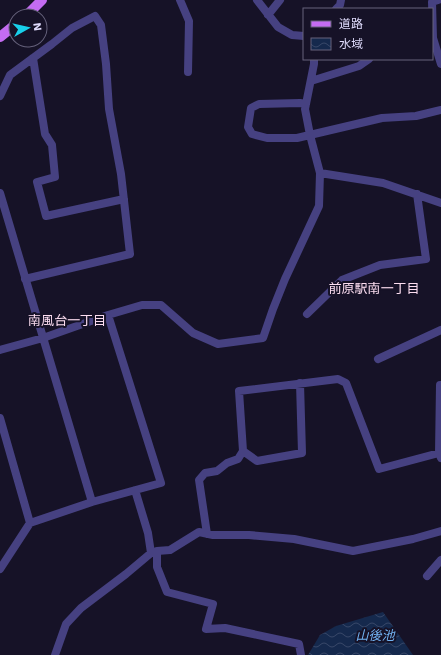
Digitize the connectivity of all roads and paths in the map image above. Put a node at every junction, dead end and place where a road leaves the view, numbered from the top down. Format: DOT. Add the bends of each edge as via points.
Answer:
graph roads {
  1 [pos="42,0"];
  2 [pos="180,0"];
  3 [pos="258,0"];
  4 [pos="280,0"];
  5 [pos="438,0"];
  6 [pos="34,8"];
  7 [pos="432,8"];
  8 [pos="268,15"];
  9 [pos="8,30"];
  10 [pos="303,36"];
  11 [pos="0,37"];
  12 [pos="433,41"];
  13 [pos="33,58"];
  14 [pos="314,60"];
  15 [pos="368,60"];
  16 [pos="441,64"];
  17 [pos="188,72"];
  18 [pos="311,81"];
  19 [pos="0,96"];
  20 [pos="306,104"];
  21 [pos="441,110"];
  22 [pos="310,135"];
  23 [pos="320,173"];
  24 [pos="0,194"];
  25 [pos="417,194"];
  26 [pos="124,199"];
  27 [pos="441,203"];
  28 [pos="25,279"];
  29 [pos="307,314"];
  30 [pos="108,315"];
  31 [pos="441,330"];
  32 [pos="43,338"];
  33 [pos="0,350"];
  34 [pos="378,359"];
  35 [pos="300,383"];
  36 [pos="440,385"];
  37 [pos="0,418"];
  38 [pos="243,451"];
  39 [pos="440,455"];
  40 [pos="134,490"];
  41 [pos="92,502"];
  42 [pos="30,522"];
  43 [pos="441,531"];
  44 [pos="207,534"];
  45 [pos="154,552"];
  46 [pos="441,560"];
  47 [pos="0,569"];
  48 [pos="427,576"];
  49 [pos="55,655"];
  50 [pos="301,655"];
  1 -- 6 [label="main road"];
  2 -- 17 [label="street" via="189,21"];
  3 -- 8 [label="street"];
  4 -- 8 [label="street"];
  5 -- 7 [label="street" via="432,2"];
  8 -- 10 [label="street" via="278,28 292,35"];
  9 -- 11 [label="main road"];
  12 -- 16 [label="street"];
  13 -- 19 [label="street" via="10,75"];
  13 -- 26 [label="street" via="45,134 52,146 55,177 37,182 46,216"];
  13 -- 26 [label="street" via="72,28 95,16 101,26 109,109"];
  14 -- 18 [label="street"];
  15 -- 18 [label="street" via="360,66"];
  18 -- 20 [label="street"];
  20 -- 22 [label="street"];
  20 -- 22 [label="street" via="259,104 252,108 248,127 252,134 267,138 297,138"];
  21 -- 22 [label="street" via="416,116 382,118"];
  22 -- 23 [label="street"];
  23 -- 25 [label="street" via="383,183"];
  23 -- 30 [label="street" via="319,206 285,279 263,338 218,344 193,333 161,305 142,305"];
  24 -- 28 [label="street"];
  25 -- 27 [label="street"];
  25 -- 29 [label="street" via="426,259 380,264 342,280"];
  26 -- 28 [label="street" via="130,254"];
  28 -- 32 [label="street"];
  30 -- 32 [label="street"];
  30 -- 40 [label="street" via="161,483"];
  31 -- 34 [label="street"];
  32 -- 33 [label="street"];
  32 -- 41 [label="street"];
  35 -- 38 [label="street" via="239,391"];
  35 -- 38 [label="street" via="302,453 257,461"];
  35 -- 39 [label="street" via="338,378 346,383 379,469"];
  36 -- 39 [label="street"];
  37 -- 42 [label="street"];
  38 -- 44 [label="street" via="238,459 217,471 205,473 198,480"];
  40 -- 41 [label="street"];
  40 -- 45 [label="street"];
  41 -- 42 [label="street"];
  42 -- 47 [label="street"];
  43 -- 44 [label="street" via="353,551 294,539"];
  44 -- 45 [label="street" via="199,532 170,550"];
  45 -- 49 [label="street" via="81,608 66,624"];
  45 -- 50 [label="street" via="157,568 167,592 213,604 206,629 225,628 299,644"];
  46 -- 48 [label="street"];
}
